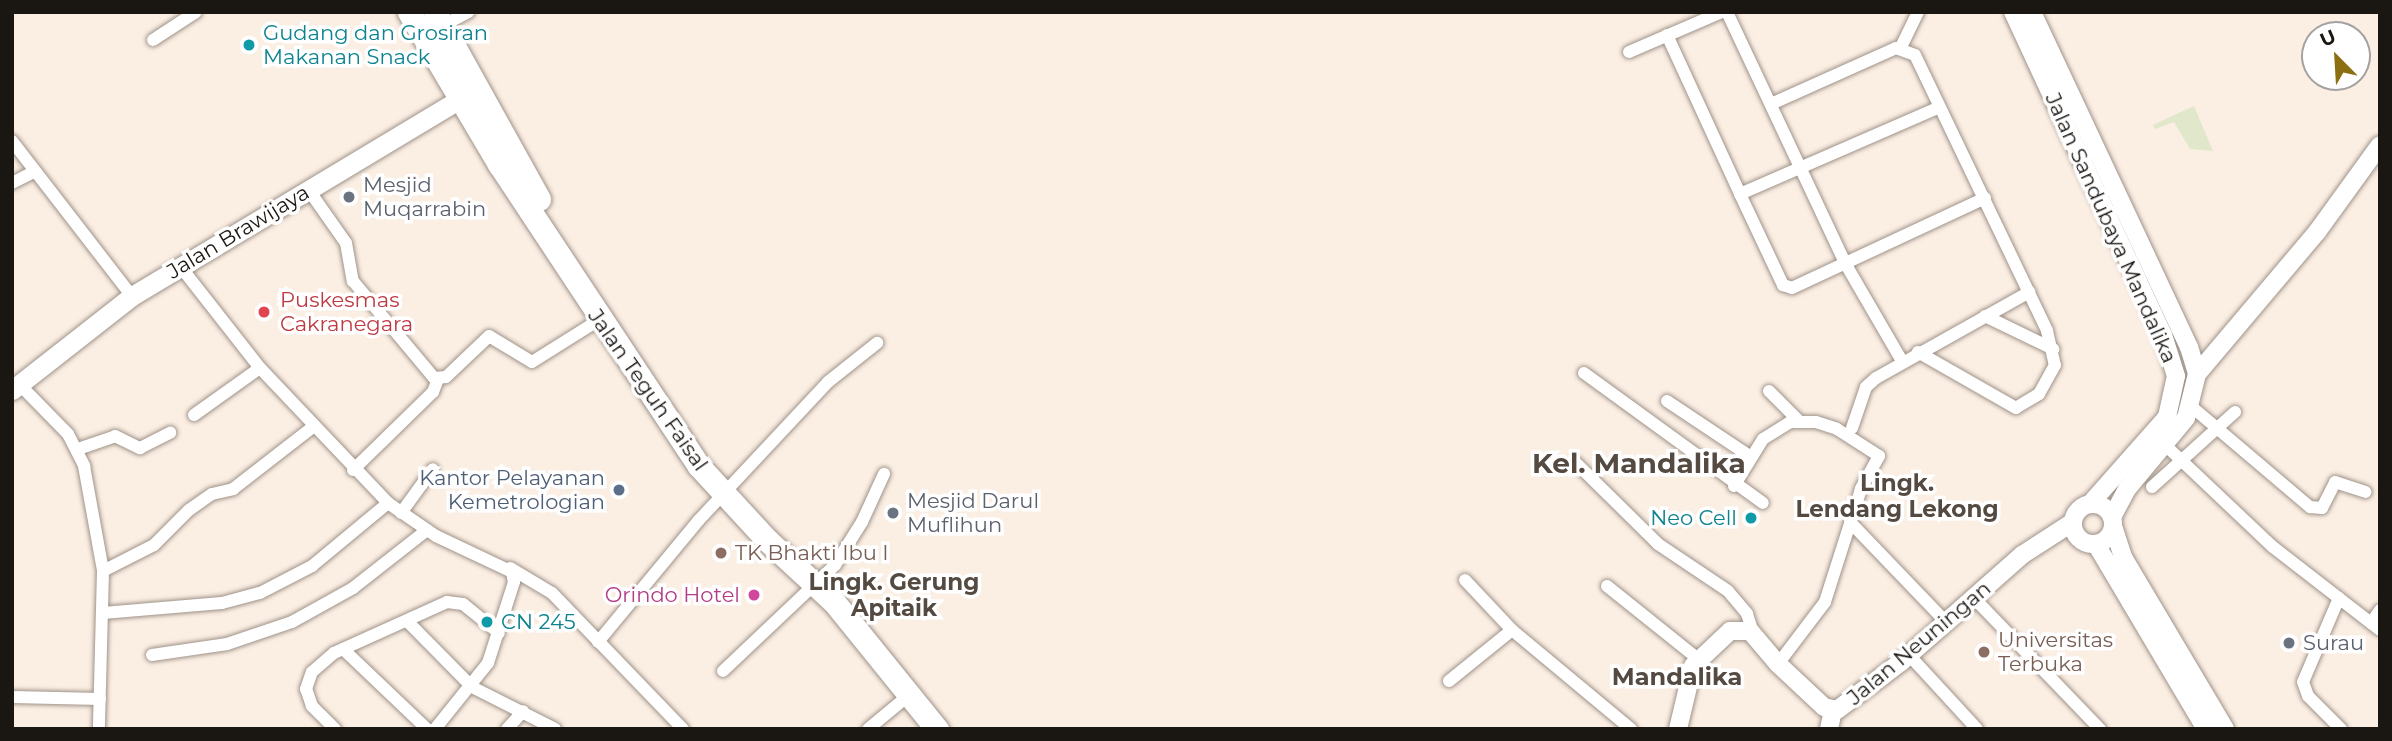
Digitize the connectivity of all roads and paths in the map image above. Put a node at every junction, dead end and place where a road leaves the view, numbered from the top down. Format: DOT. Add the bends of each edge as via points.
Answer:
graph roads {
  1 [pos="196,12"];
  2 [pos="409,12"];
  3 [pos="468,12"];
  4 [pos="1724,12"];
  5 [pos="1918,12"];
  6 [pos="2013,12"];
  7 [pos="2032,12"];
  8 [pos="438,19"];
  9 [pos="1667,36"];
  10 [pos="153,40"];
  11 [pos="1901,47"];
  12 [pos="1629,51"];
  13 [pos="468,94"];
  14 [pos="1771,104"];
  15 [pos="1938,108"];
  16 [pos="12,141"];
  17 [pos="2084,142"];
  18 [pos="2380,145"];
  19 [pos="1801,168"];
  20 [pos="34,172"];
  21 [pos="12,183"];
  22 [pos="308,189"];
  23 [pos="1741,194"];
  24 [pos="1985,198"];
  25 [pos="1845,263"];
  26 [pos="180,266"];
  27 [pos="2150,285"];
  28 [pos="2029,292"];
  29 [pos="132,296"];
  30 [pos="1985,316"];
  31 [pos="599,320"];
  32 [pos="877,343"];
  33 [pos="2053,349"];
  34 [pos="1918,352"];
  35 [pos="1902,361"];
  36 [pos="260,368"];
  37 [pos="1584,373"];
  38 [pos="2197,374"];
  39 [pos="440,379"];
  40 [pos="16,388"];
  41 [pos="1769,391"];
  42 [pos="1667,401"];
  43 [pos="2192,407"];
  44 [pos="2235,412"];
  45 [pos="194,415"];
  46 [pos="1799,421"];
  47 [pos="2218,426"];
  48 [pos="313,427"];
  49 [pos="1852,428"];
  50 [pos="170,433"];
  51 [pos="2164,444"];
  52 [pos="78,449"];
  53 [pos="1751,457"];
  54 [pos="2181,459"];
  55 [pos="1576,463"];
  56 [pos="353,470"];
  57 [pos="433,470"];
  58 [pos="884,474"];
  59 [pos="1734,486"];
  60 [pos="2152,487"];
  61 [pos="728,490"];
  62 [pos="2365,492"];
  63 [pos="387,503"];
  64 [pos="1763,503"];
  65 [pos="2090,504"];
  66 [pos="401,513"];
  67 [pos="2113,521"];
  68 [pos="1850,522"];
  69 [pos="2073,522"];
  70 [pos="427,530"];
  71 [pos="2096,544"];
  72 [pos="510,568"];
  73 [pos="103,571"];
  74 [pos="822,578"];
  75 [pos="1465,580"];
  76 [pos="1607,586"];
  77 [pos="1972,596"];
  78 [pos="2339,598"];
  79 [pos="2380,610"];
  80 [pos="103,612"];
  81 [pos="1944,620"];
  82 [pos="408,622"];
  83 [pos="2375,626"];
  84 [pos="1512,630"];
  85 [pos="499,633"];
  86 [pos="1754,635"];
  87 [pos="598,642"];
  88 [pos="343,649"];
  89 [pos="152,655"];
  90 [pos="1909,655"];
  91 [pos="1698,659"];
  92 [pos="1778,664"];
  93 [pos="723,671"];
  94 [pos="1449,681"];
  95 [pos="472,687"];
  96 [pos="909,695"];
  97 [pos="12,697"];
  98 [pos="100,699"];
  99 [pos="1833,710"];
  100 [pos="523,711"];
  101 [pos="99,729"];
  102 [pos="335,729"];
  103 [pos="427,729"];
  104 [pos="435,729"];
  105 [pos="507,729"];
  106 [pos="555,729"];
  107 [pos="683,729"];
  108 [pos="868,729"];
  109 [pos="937,729"];
  110 [pos="955,729"];
  111 [pos="1631,729"];
  112 [pos="1678,729"];
  113 [pos="1829,729"];
  114 [pos="1977,729"];
  115 [pos="2100,729"];
  116 [pos="2206,729"];
  117 [pos="2225,729"];
  118 [pos="2341,729"];
  1 -- 10 [label="street"];
  2 -- 13 [label="highway, Jalan Teguh Faisal"];
  3 -- 8 [label="street"];
  4 -- 9 [label="street"];
  4 -- 14 [label="street"];
  5 -- 11 [label="street"];
  6 -- 17 [label="main road, Jalan Sandubaya Mandalika"];
  7 -- 17 [label="main road"];
  8 -- 13 [label="highway, Jalan Teguh Faisal"];
  9 -- 12 [label="street"];
  9 -- 23 [label="street"];
  11 -- 14 [label="street"];
  11 -- 15 [label="street" via="1914,55"];
  13 -- 22 [label="main road, Jalan Brawijaya"];
  13 -- 31 [label="highway, Jalan Teguh Faisal"];
  13 -- 61 [label="highway, Jalan Teguh Faisal"];
  14 -- 19 [label="street"];
  15 -- 19 [label="street"];
  15 -- 24 [label="street"];
  16 -- 20 [label="street"];
  17 -- 27 [label="main road, Jalan Sandubaya Mandalika"];
  18 -- 38 [label="main road" via="2317,232"];
  19 -- 23 [label="street"];
  19 -- 25 [label="street"];
  20 -- 21 [label="street"];
  20 -- 29 [label="street"];
  22 -- 26 [label="main road, Jalan Brawijaya"];
  22 -- 39 [label="street" via="346,243 353,281"];
  23 -- 25 [label="street" via="1785,286 1796,287"];
  24 -- 25 [label="street"];
  24 -- 28 [label="street"];
  25 -- 35 [label="street"];
  26 -- 29 [label="main road, Jalan Brawijaya"];
  26 -- 36 [label="street"];
  27 -- 38 [label="main road"];
  27 -- 65 [label="main road, Jalan Sandubaya Mandalika" via="2176,376 2175,396 2161,426"];
  28 -- 30 [label="street"];
  28 -- 33 [label="street"];
  29 -- 40 [label="main road, Jalan Brawijaya"];
  30 -- 33 [label="street"];
  30 -- 34 [label="street"];
  31 -- 39 [label="street" via="532,362 489,336"];
  31 -- 61 [label="highway, Jalan Teguh Faisal"];
  32 -- 61 [label="street" via="828,382"];
  33 -- 34 [label="street" via="2055,365 2050,378 2032,401 2015,408"];
  34 -- 35 [label="street"];
  35 -- 49 [label="street" via="1866,387"];
  36 -- 45 [label="street"];
  36 -- 48 [label="street"];
  37 -- 59 [label="street"];
  38 -- 43 [label="main road"];
  39 -- 56 [label="street" via="428,397"];
  40 -- 52 [label="street"];
  41 -- 46 [label="street"];
  42 -- 53 [label="street"];
  43 -- 47 [label="street"];
  43 -- 51 [label="main road"];
  44 -- 47 [label="street"];
  46 -- 53 [label="street" via="1769,433"];
  46 -- 68 [label="street" via="1837,429 1879,456"];
  47 -- 54 [label="street"];
  47 -- 62 [label="street" via="2310,507 2322,508 2335,482"];
  48 -- 56 [label="street"];
  48 -- 73 [label="street" via="233,489 212,494 189,510 154,545"];
  50 -- 52 [label="street" via="140,448 115,436"];
  51 -- 54 [label="street"];
  51 -- 67 [label="main road" via="2127,489"];
  52 -- 73 [label="street"];
  53 -- 59 [label="street"];
  54 -- 60 [label="street"];
  54 -- 78 [label="street" via="2273,547"];
  55 -- 86 [label="street" via="1658,544 1729,592 1747,614"];
  56 -- 63 [label="street"];
  57 -- 66 [label="street"];
  58 -- 74 [label="street" via="858,531"];
  59 -- 64 [label="street"];
  61 -- 74 [label="highway, Jalan Teguh Faisal"];
  61 -- 87 [label="street"];
  63 -- 66 [label="street"];
  63 -- 80 [label="street" via="312,566 260,593 222,603"];
  65 -- 67 [label="main road" via="2099,505"];
  65 -- 69 [label="main road" via="2082,507"];
  66 -- 70 [label="street"];
  67 -- 71 [label="main road" via="2110,534"];
  67 -- 117 [label="main road" via="2123,557"];
  68 -- 81 [label="street"];
  68 -- 92 [label="street" via="1820,611"];
  69 -- 71 [label="main road" via="2079,539"];
  69 -- 77 [label="main road, Jalan Neuningan"];
  70 -- 72 [label="street"];
  70 -- 89 [label="street" via="353,588 292,622 227,644"];
  71 -- 116 [label="main road"];
  72 -- 85 [label="street" via="514,582"];
  72 -- 87 [label="street" via="552,593"];
  73 -- 80 [label="street"];
  74 -- 93 [label="street"];
  74 -- 96 [label="highway, Jalan Teguh Faisal"];
  74 -- 110 [label="highway, Jalan Teguh Faisal"];
  75 -- 84 [label="street"];
  76 -- 91 [label="street"];
  77 -- 81 [label="main road, Jalan Neuningan"];
  77 -- 115 [label="street"];
  78 -- 83 [label="street"];
  78 -- 118 [label="street" via="2303,682 2308,696"];
  79 -- 83 [label="street"];
  80 -- 98 [label="street"];
  81 -- 90 [label="main road, Jalan Neuningan"];
  82 -- 85 [label="street" via="455,602"];
  82 -- 88 [label="street"];
  82 -- 95 [label="street"];
  84 -- 94 [label="street"];
  84 -- 111 [label="street"];
  85 -- 95 [label="street"];
  86 -- 91 [label="main road" via="1744,628 1735,629"];
  86 -- 92 [label="main road, Jalan Neuningan"];
  87 -- 107 [label="street"];
  88 -- 102 [label="street" via="312,672 306,689 312,706"];
  88 -- 103 [label="street"];
  90 -- 99 [label="main road, Jalan Neuningan" via="1842,708"];
  90 -- 114 [label="street"];
  91 -- 112 [label="main road" via="1689,676"];
  92 -- 99 [label="main road, Jalan Neuningan"];
  95 -- 100 [label="street"];
  95 -- 104 [label="street"];
  96 -- 108 [label="street"];
  96 -- 109 [label="highway, Jalan Teguh Faisal"];
  97 -- 98 [label="street"];
  98 -- 101 [label="street"];
  99 -- 113 [label="main road"];
  100 -- 105 [label="street"];
  100 -- 106 [label="street"];
}
